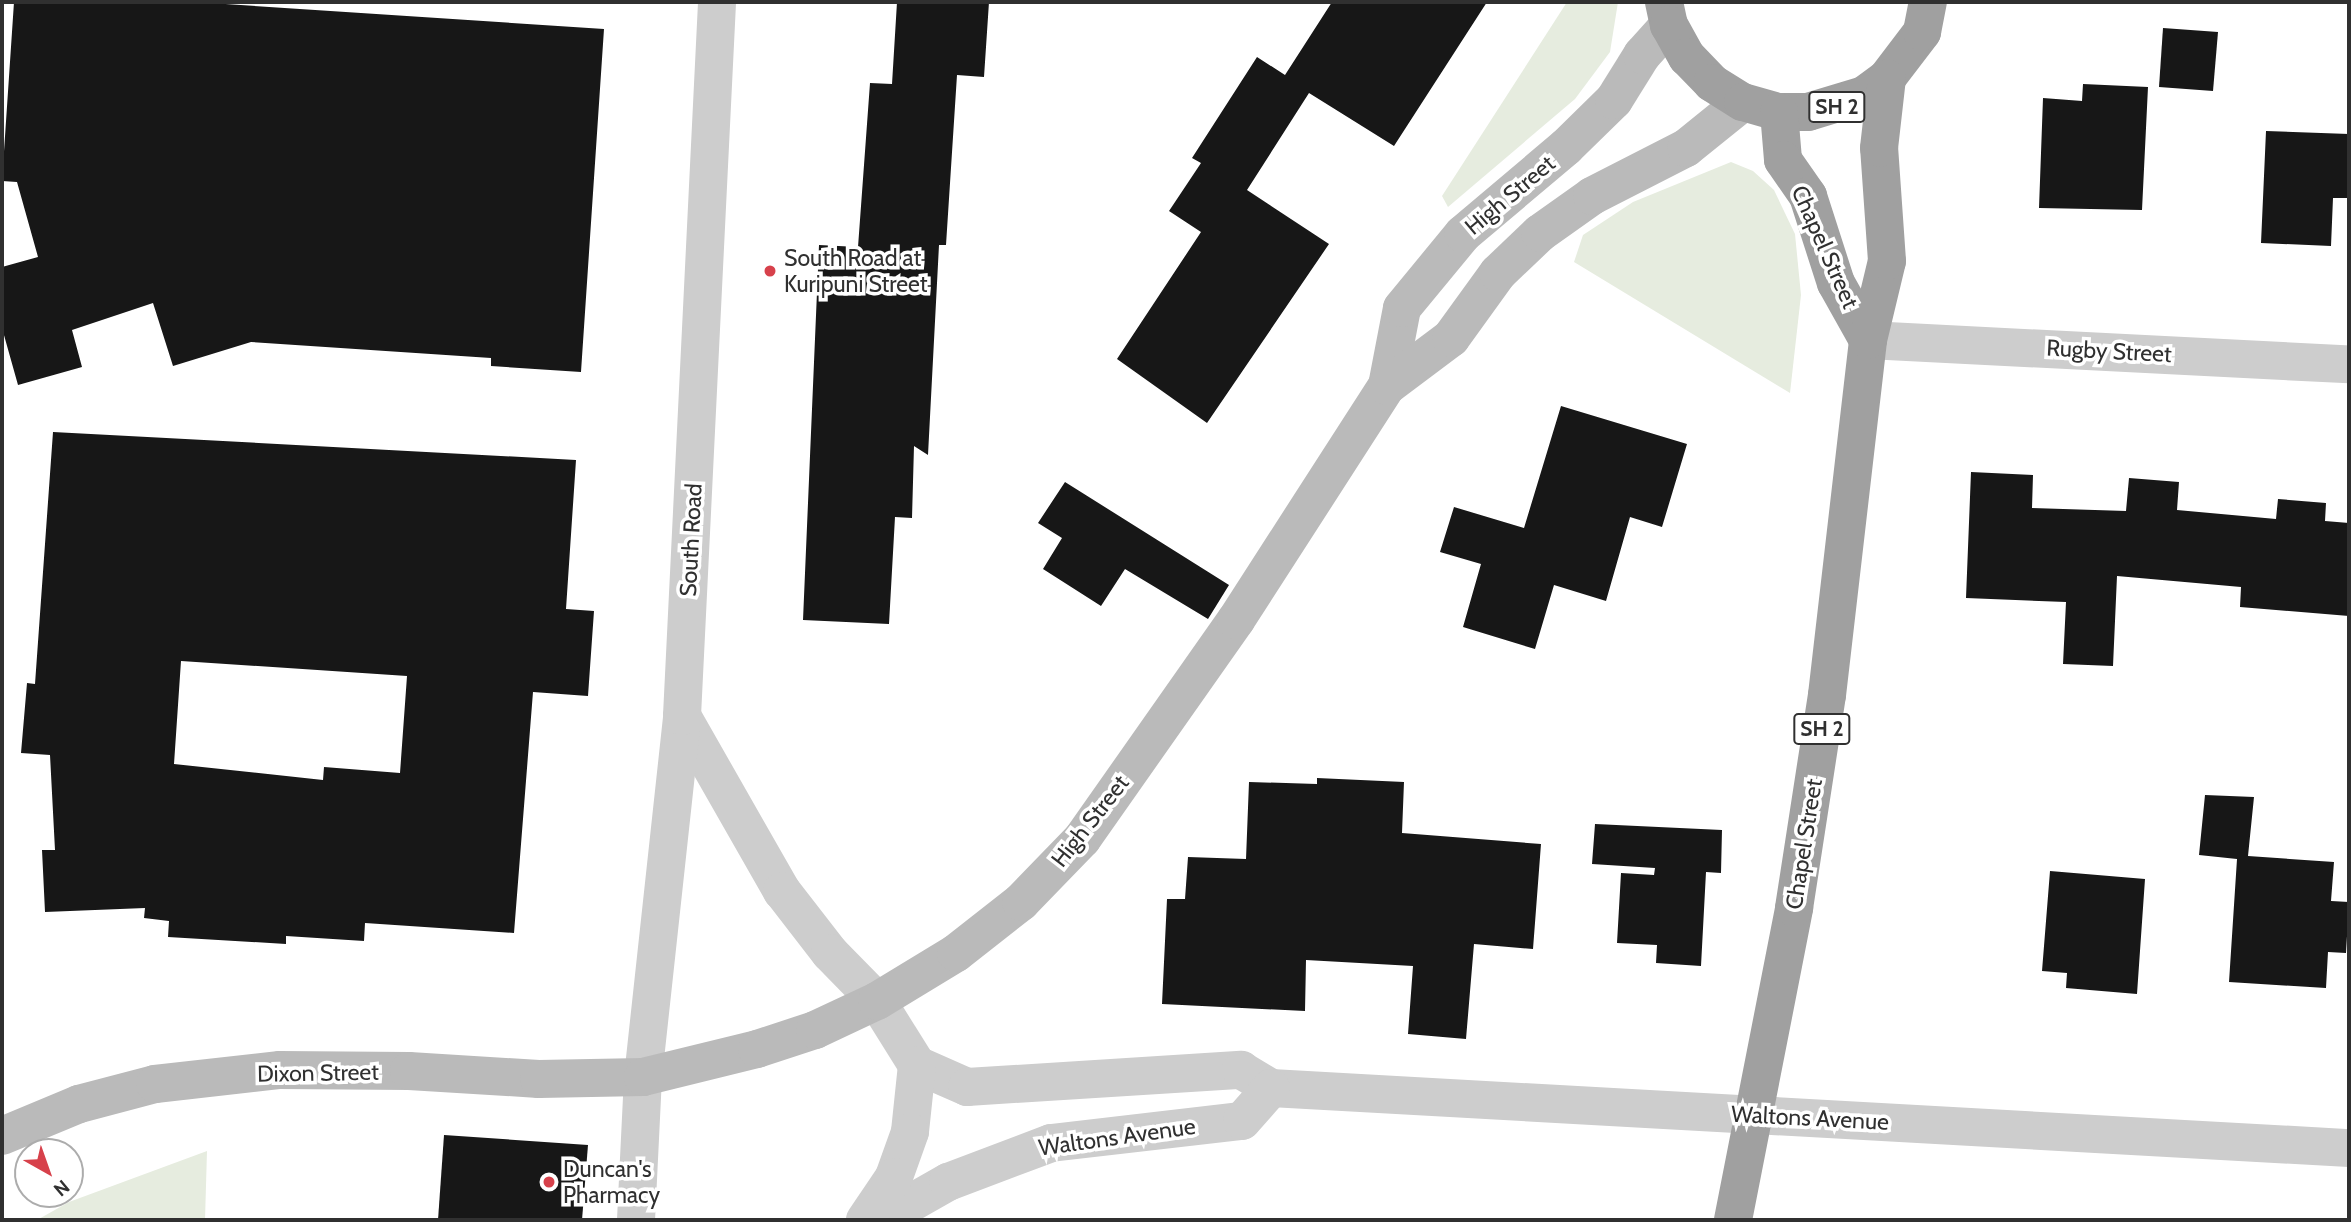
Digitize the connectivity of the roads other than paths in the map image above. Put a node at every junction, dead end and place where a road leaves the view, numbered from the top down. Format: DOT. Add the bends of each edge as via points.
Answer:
graph roads {
  1 [pos="717,2"];
  2 [pos="1928,2"];
  3 [pos="1667,13"];
  4 [pos="1887,78"];
  5 [pos="1743,102"];
  6 [pos="1779,112"];
  7 [pos="1868,340"];
  8 [pos="2349,364"];
  9 [pos="1387,386"];
  10 [pos="682,716"];
  11 [pos="877,1001"];
  12 [pos="917,1065"];
  13 [pos="643,1077"];
  14 [pos="1271,1087"];
  15 [pos="1756,1115"];
  16 [pos="2,1136"];
  17 [pos="2349,1148"];
  18 [pos="636,1220"];
  19 [pos="865,1220"];
  20 [pos="881,1220"];
  21 [pos="1733,1220"];
  1 -- 10 [label="street, South Road"];
  2 -- 4 [label="highway, SH 2" via="1922,32"];
  3 -- 5 [label="highway, SH 2" via="1687,57 1712,83"];
  3 -- 9 [label="main road, High Street" via="1614,100 1566,147 1463,233 1402,308"];
  4 -- 6 [label="highway, SH 2" via="1837,107"];
  4 -- 7 [label="highway, Chapel Street / SH 2" via="1879,148 1887,261"];
  5 -- 6 [label="highway, SH 2"];
  5 -- 9 [label="main road, High Street" via="1686,148 1592,196 1540,233 1498,274 1451,338"];
  6 -- 7 [label="highway, Chapel Street / SH 2" via="1783,160 1808,197 1836,284"];
  7 -- 8 [label="street, Rugby Street"];
  7 -- 15 [label="highway, Chapel Street / SH 2" via="1827,695"];
  9 -- 11 [label="main road, High Street" via="1236,620 1082,839 1021,902 956,953"];
  10 -- 11 [label="street" via="782,891 830,953"];
  10 -- 13 [label="street, South Road"];
  11 -- 12 [label="street"];
  11 -- 13 [label="main road, High Street" via="815,1030 757,1049"];
  12 -- 14 [label="street, Waltons Avenue" via="967,1087 1241,1070"];
  12 -- 19 [label="street" via="910,1132 894,1177"];
  13 -- 16 [label="main road, Dixon Street" via="539,1079 280,1070 155,1084 79,1104"];
  13 -- 18 [label="street, South Road"];
  14 -- 15 [label="street, Waltons Avenue"];
  14 -- 20 [label="street, Waltons Avenue" via="1242,1121 1051,1143 948,1182"];
  15 -- 17 [label="street, Waltons Avenue"];
  15 -- 21 [label="highway, Chapel Street / SH 2"];
}
